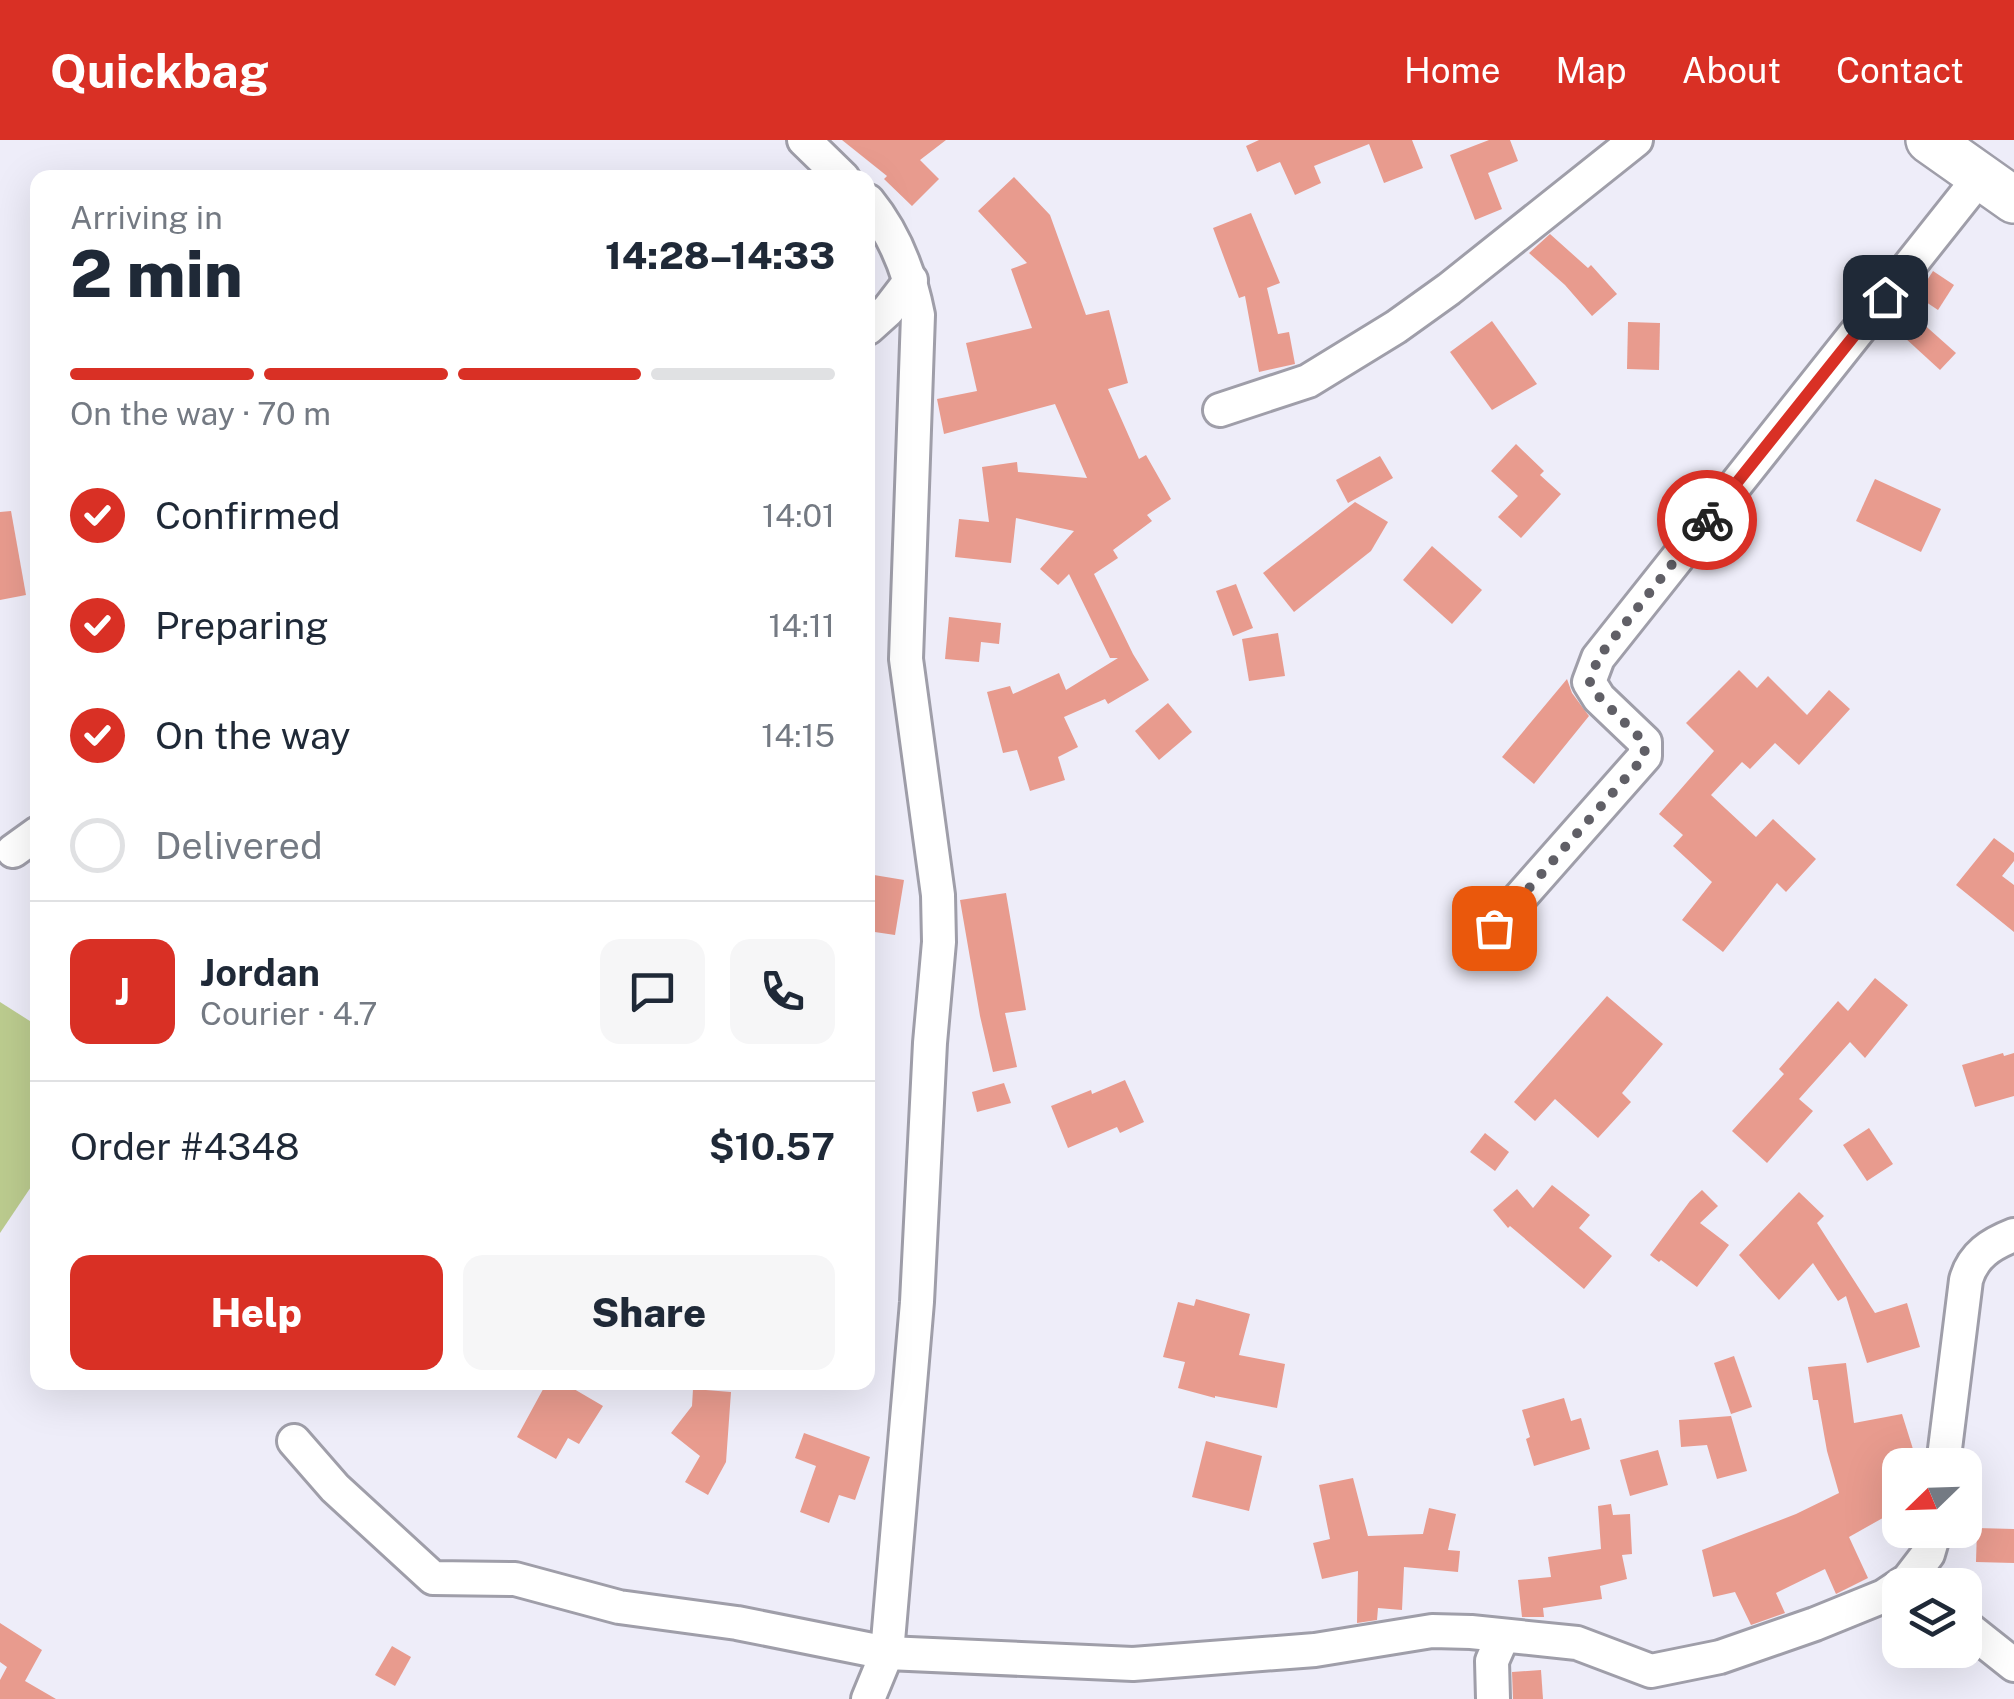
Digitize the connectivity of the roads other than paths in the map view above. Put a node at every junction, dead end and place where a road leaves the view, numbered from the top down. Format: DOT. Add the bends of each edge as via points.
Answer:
graph roads {
  1 [pos="804,140"];
  2 [pos="1636,140"];
  3 [pos="1929,140"];
  4 [pos="835,170"];
  5 [pos="1997,188"];
  6 [pos="875,210"];
  7 [pos="911,280"];
  8 [pos="875,322"];
  9 [pos="1220,410"];
  10 [pos="1494,928"];
  11 [pos="2014,1235"];
  12 [pos="294,1441"];
  13 [pos="1945,1448"];
  14 [pos="1882,1597"];
  15 [pos="1503,1636"];
  16 [pos="1982,1640"];
  17 [pos="887,1653"];
  18 [pos="2014,1665"];
  19 [pos="868,1699"];
  20 [pos="1493,1699"];
  1 -- 4 [label="street"];
  2 -- 9 [label="street" via="1396,327 1308,381"];
  3 -- 5 [label="main road"];
  5 -- 10 [label="street" via="1598,658 1590,682 1644,742 1645,756"];
  6 -- 7 [label="street"];
  7 -- 8 [label="street"];
  7 -- 17 [label="street" via="918,315 906,659 940,942"];
  11 -- 13 [label="street" via="1970,1265"];
  12 -- 17 [label="street" via="433,1578 515,1578 619,1606"];
  14 -- 15 [label="street" via="1720,1658 1651,1671 1577,1643"];
  15 -- 17 [label="street" via="1432,1631 1315,1650 1133,1664"];
  15 -- 20 [label="street" via="1492,1661"];
  16 -- 18 [label="street"];
  17 -- 19 [label="street"];
}
